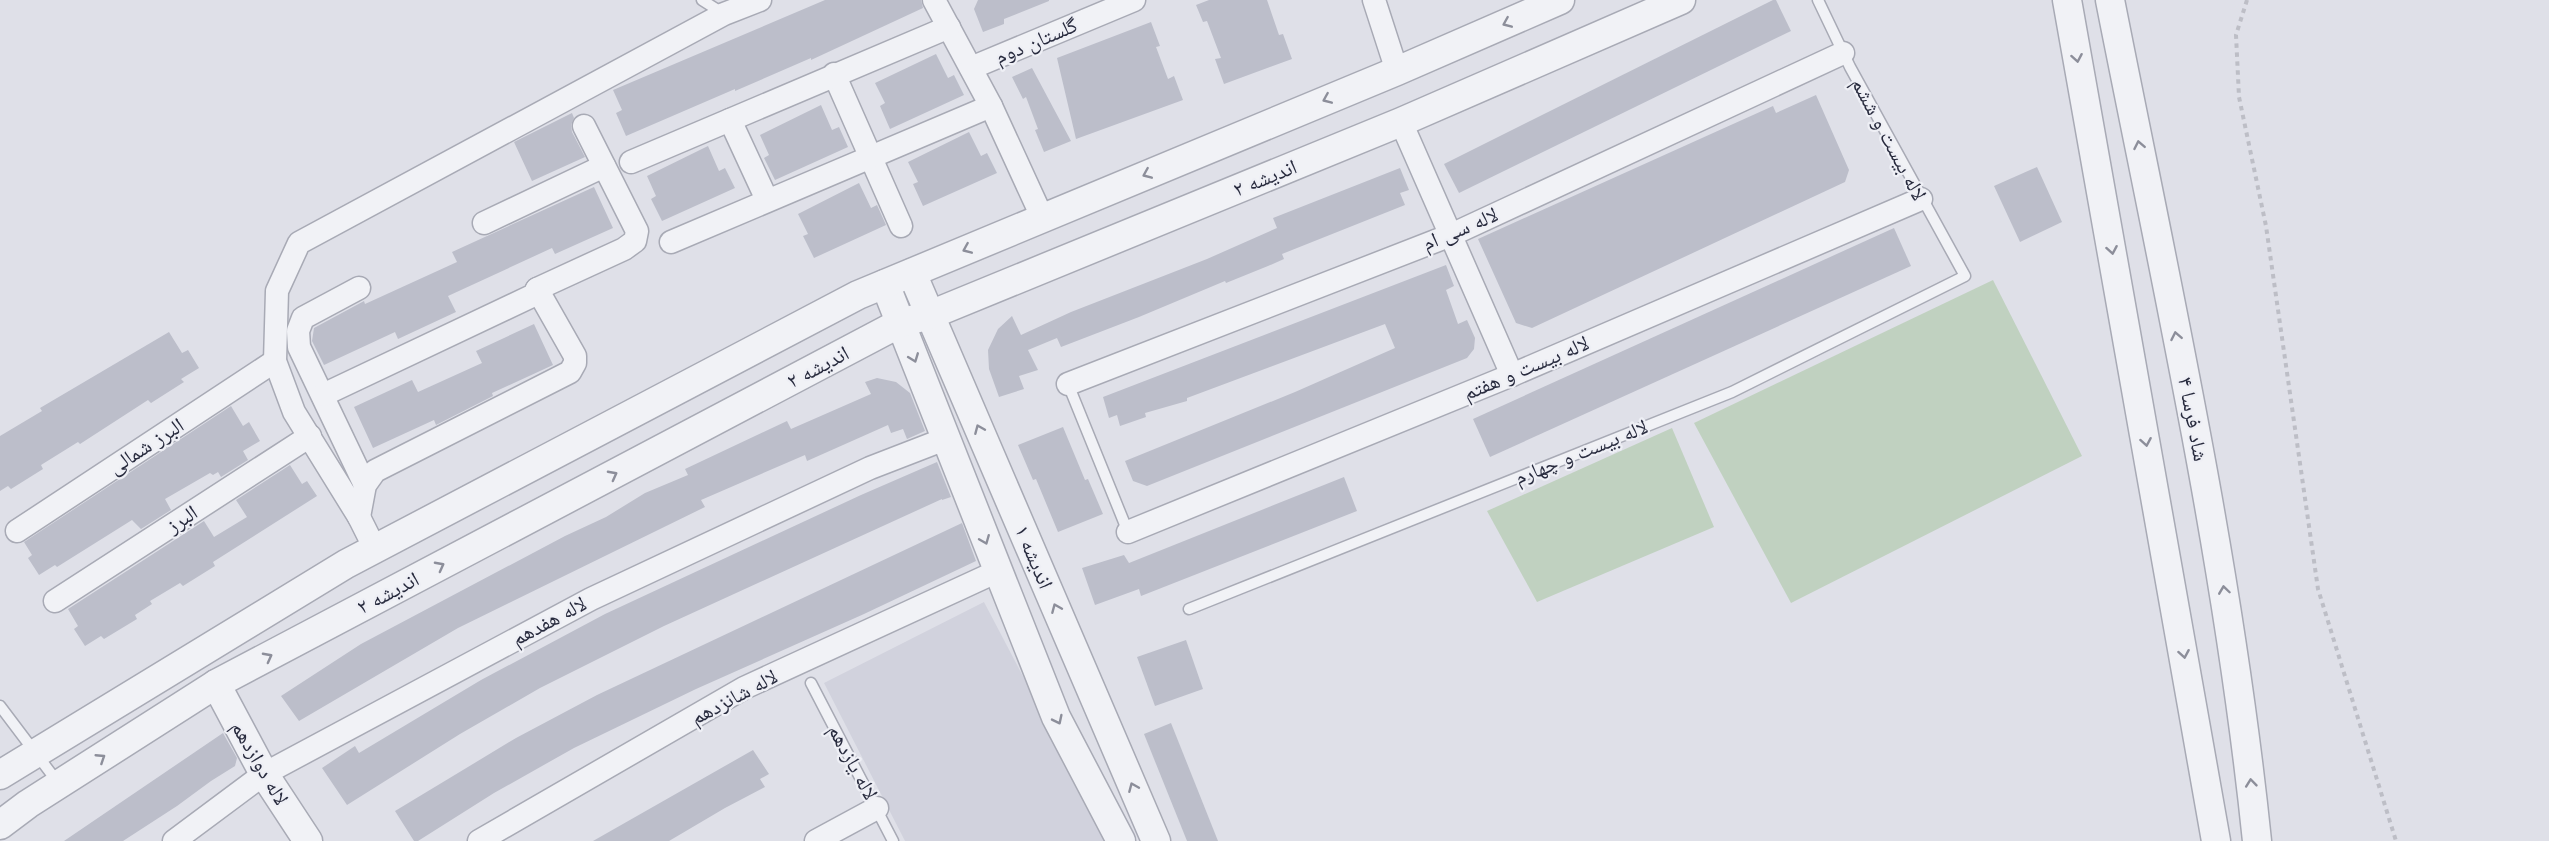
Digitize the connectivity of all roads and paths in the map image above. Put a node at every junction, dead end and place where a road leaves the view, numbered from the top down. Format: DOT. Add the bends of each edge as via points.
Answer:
graph roads {
  1 [pos="702,0"];
  2 [pos="760,0"];
  3 [pos="934,0"];
  4 [pos="1134,0"];
  5 [pos="1374,0"];
  6 [pos="1560,0"];
  7 [pos="1681,0"];
  8 [pos="1818,0"];
  9 [pos="2067,0"];
  10 [pos="2110,0"];
  11 [pos="2247,0"];
  12 [pos="724,14"];
  13 [pos="949,27"];
  14 [pos="1843,53"];
  15 [pos="971,68"];
  16 [pos="1397,71"];
  17 [pos="834,74"];
  18 [pos="991,106"];
  19 [pos="730,120"];
  20 [pos="1401,122"];
  21 [pos="584,126"];
  22 [pos="872,157"];
  23 [pos="630,162"];
  24 [pos="604,166"];
  25 [pos="1921,199"];
  26 [pos="767,200"];
  27 [pos="1042,217"];
  28 [pos="484,223"];
  29 [pos="902,226"];
  30 [pos="1450,235"];
  31 [pos="671,242"];
  32 [pos="912,273"];
  33 [pos="1965,276"];
  34 [pos="885,284"];
  35 [pos="359,288"];
  36 [pos="537,289"];
  37 [pos="930,315"];
  38 [pos="900,323"];
  39 [pos="274,361"];
  40 [pos="1512,375"];
  41 [pos="1068,384"];
  42 [pos="323,395"];
  43 [pos="310,436"];
  44 [pos="945,439"];
  45 [pos="365,484"];
  46 [pos="359,517"];
  47 [pos="17,531"];
  48 [pos="1128,532"];
  49 [pos="375,549"];
  50 [pos="998,571"];
  51 [pos="55,601"];
  52 [pos="1189,609"];
  53 [pos="812,683"];
  54 [pos="216,684"];
  55 [pos="0,706"];
  56 [pos="36,752"];
  57 [pos="264,774"];
  58 [pos="0,775"];
  59 [pos="59,784"];
  60 [pos="877,808"];
  61 [pos="0,825"];
  62 [pos="174,841"];
  63 [pos="308,841"];
  64 [pos="479,841"];
  65 [pos="816,841"];
  66 [pos="893,841"];
  67 [pos="1121,841"];
  68 [pos="1156,841"];
  69 [pos="2216,841"];
  70 [pos="2257,841"];
  71 [pos="2396,841"];
  1 -- 12 [label="lane"];
  2 -- 12 [label="street"];
  3 -- 13 [label="street"];
  4 -- 15 [label="street, گلستان دوم"];
  5 -- 16 [label="street"];
  6 -- 16 [label="street, one-way"];
  7 -- 20 [label="street, اندیشه ۲"];
  8 -- 14 [label="lane, لاله بیست و ششم"];
  9 -- 69 [label="street, one-way"];
  70 -- 10 [label="street, شاد فرسا ۴, one-way" via="2218,549"];
  11 -- 71 [label="path" via="2236,35 2239,98 2266,226 2318,589"];
  12 -- 39 [label="street" via="300,243 277,291"];
  13 -- 15 [label="street"];
  13 -- 17 [label="street"];
  14 -- 25 [label="lane, لاله بیست و ششم"];
  14 -- 30 [label="street, لاله سی ام"];
  15 -- 18 [label="street"];
  16 -- 27 [label="street, one-way"];
  17 -- 19 [label="street"];
  17 -- 22 [label="street"];
  18 -- 22 [label="street"];
  18 -- 27 [label="street"];
  19 -- 23 [label="street"];
  19 -- 26 [label="street"];
  20 -- 30 [label="street"];
  20 -- 37 [label="street, اندیشه ۲"];
  21 -- 24 [label="street"];
  22 -- 26 [label="street"];
  22 -- 29 [label="street"];
  24 -- 28 [label="street"];
  24 -- 36 [label="street" via="637,231 635,241"];
  25 -- 33 [label="lane, لاله بیست و ششم"];
  25 -- 40 [label="street, لاله بیست و هفتم"];
  26 -- 31 [label="street"];
  27 -- 32 [label="street, one-way"];
  30 -- 40 [label="street"];
  30 -- 41 [label="street, لاله سی ام"];
  32 -- 34 [label="street"];
  32 -- 37 [label="street, اندیشه ۱"];
  33 -- 52 [label="lane, لاله بیست و چهارم" via="1732,392"];
  34 -- 38 [label="street, اندیشه ۱"];
  34 -- 49 [label="street"];
  35 -- 42 [label="street" via="303,318 300,324 299,347"];
  36 -- 42 [label="street" via="534,295"];
  36 -- 45 [label="street" via="575,356 570,372 375,471"];
  37 -- 38 [label="street, اندیشه ۲"];
  68 -- 37 [label="street, اندیشه ۱, one-way"];
  38 -- 44 [label="street, اندیشه ۱, one-way"];
  54 -- 38 [label="street, اندیشه ۲, one-way"];
  39 -- 43 [label="street" via="294,412"];
  39 -- 47 [label="street, البرز شمالی"];
  40 -- 48 [label="street, لاله بیست و هفتم"];
  41 -- 48 [label="lane"];
  42 -- 45 [label="street"];
  43 -- 46 [label="street"];
  43 -- 51 [label="street, البرز"];
  44 -- 50 [label="street, اندیشه ۱, one-way"];
  44 -- 57 [label="street, لاله هفدهم" via="870,468 591,599"];
  45 -- 46 [label="street"];
  46 -- 49 [label="street"];
  49 -- 56 [label="street"];
  50 -- 64 [label="street, لاله شانزدهم" via="744,688"];
  50 -- 67 [label="street, اندیشه ۱, one-way" via="1056,717"];
  53 -- 60 [label="lane, لاله یازدهم"];
  54 -- 57 [label="street, لاله دوازدهم"];
  59 -- 54 [label="street, اندیشه ۲, one-way"];
  55 -- 56 [label="lane"];
  56 -- 58 [label="street"];
  56 -- 59 [label="lane"];
  57 -- 62 [label="street, لاله هفدهم"];
  57 -- 63 [label="street, لاله دوازدهم"];
  59 -- 61 [label="street, اندیشه ۲"];
  60 -- 65 [label="street"];
  60 -- 66 [label="lane, لاله یازدهم"];
}
